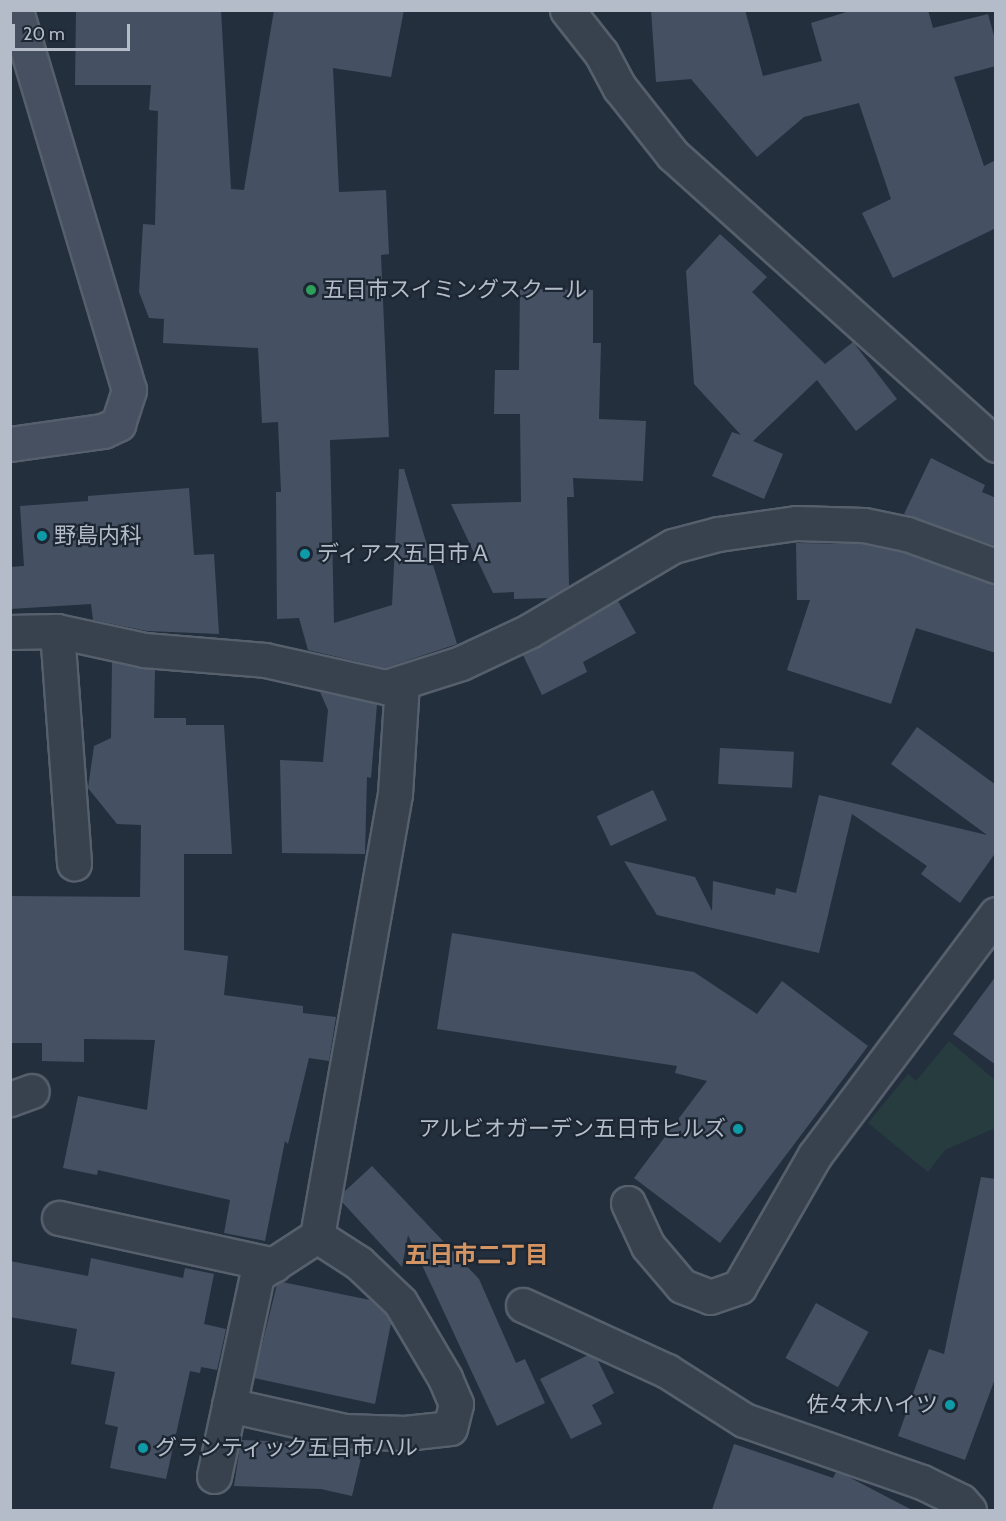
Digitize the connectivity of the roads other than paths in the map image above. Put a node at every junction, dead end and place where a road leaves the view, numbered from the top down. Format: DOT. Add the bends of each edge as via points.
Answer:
graph roads {
  1 [pos="16,10"];
  2 [pos="567,10"];
  3 [pos="600,10"];
  4 [pos="601,53"];
  5 [pos="10,444"];
  6 [pos="996,445"];
  7 [pos="996,566"];
  8 [pos="57,631"];
  9 [pos="10,632"];
  10 [pos="402,683"];
  11 [pos="74,863"];
  12 [pos="996,914"];
  13 [pos="628,1203"];
  14 [pos="59,1218"];
  15 [pos="317,1236"];
  16 [pos="274,1265"];
  17 [pos="523,1305"];
  18 [pos="229,1405"];
  19 [pos="214,1476"];
  20 [pos="969,1510"];
  1 -- 5 [label="street" via="129,390 118,424 103,431"];
  2 -- 4 [label="street"];
  3 -- 4 [label="street"];
  4 -- 6 [label="street" via="620,88 674,154"];
  7 -- 10 [label="street" via="907,534 864,525 796,523 718,534 674,546 529,631 461,663"];
  8 -- 9 [label="street"];
  8 -- 10 [label="street" via="144,650 264,660 386,687"];
  8 -- 11 [label="street"];
  10 -- 15 [label="street" via="395,794"];
  12 -- 13 [label="street" via="815,1155 739,1287 710,1297 682,1286 648,1246"];
  14 -- 16 [label="street"];
  15 -- 16 [label="street"];
  15 -- 18 [label="street" via="359,1263 400,1302 446,1378 456,1404 450,1428 405,1433 344,1431"];
  16 -- 18 [label="street" via="257,1275"];
  17 -- 20 [label="street" via="667,1371 744,1420 922,1482 961,1501"];
  18 -- 19 [label="street"];
}
